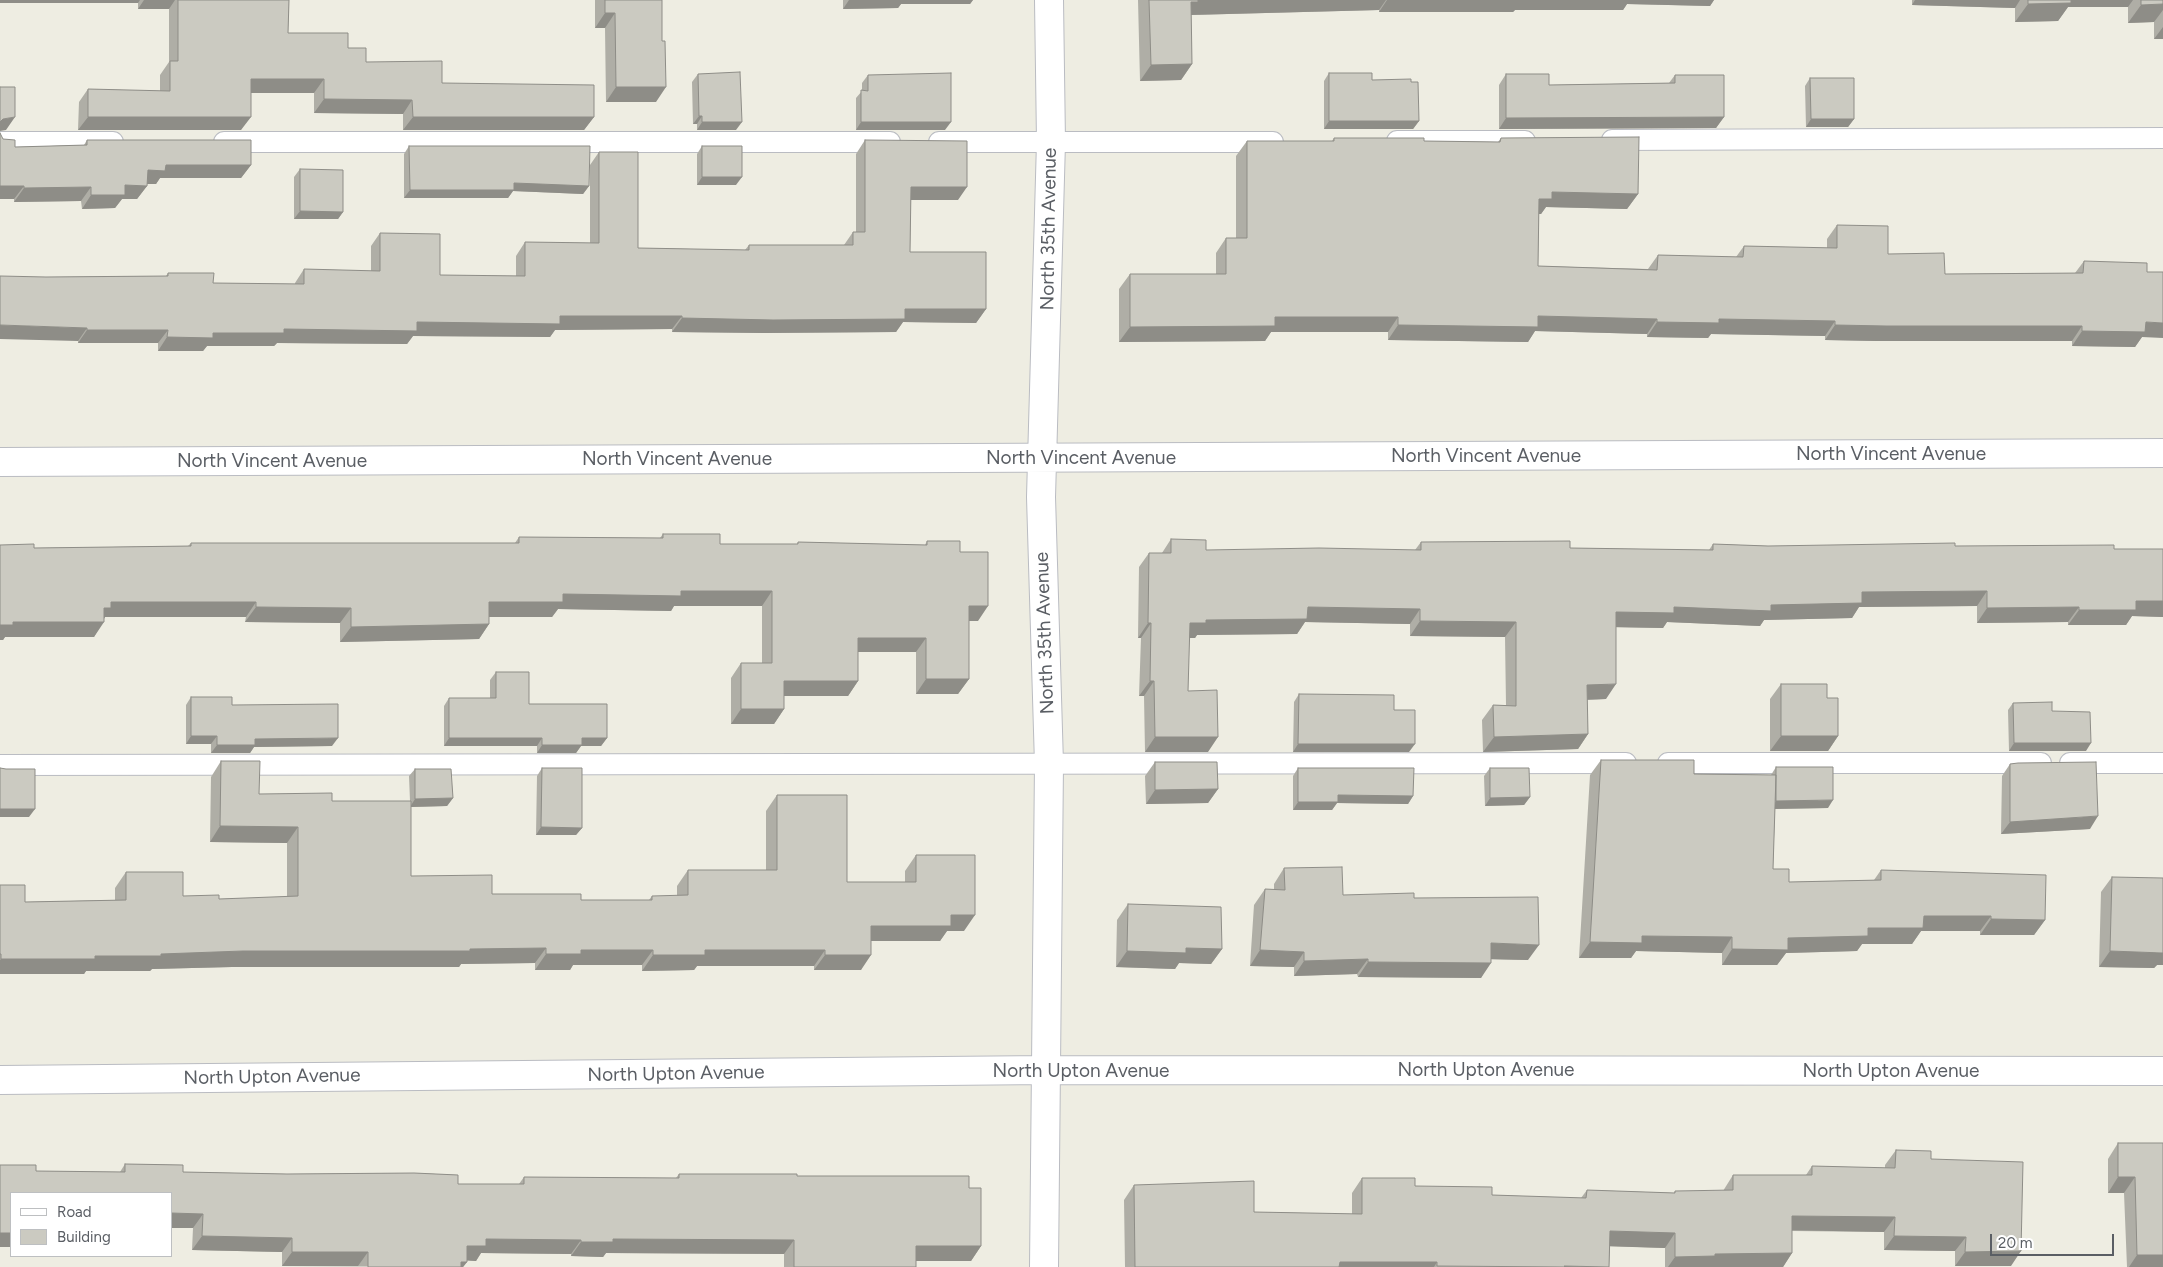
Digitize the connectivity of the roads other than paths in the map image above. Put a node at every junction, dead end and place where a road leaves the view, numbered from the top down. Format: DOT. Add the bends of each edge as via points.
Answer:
graph roads {
  1 [pos="1049,0"];
  2 [pos="2163,138"];
  3 [pos="1598,140"];
  4 [pos="1380,141"];
  5 [pos="1548,141"];
  6 [pos="0,142"];
  7 [pos="130,142"];
  8 [pos="210,142"];
  9 [pos="1051,142"];
  10 [pos="1291,142"];
  11 [pos="2163,453"];
  12 [pos="1042,458"];
  13 [pos="0,462"];
  14 [pos="2163,763"];
  15 [pos="1048,764"];
  16 [pos="0,766"];
  17 [pos="1046,1070"];
  18 [pos="2163,1071"];
  19 [pos="0,1080"];
  20 [pos="1044,1267"];
  1 -- 9 [label="street, North 35th Avenue"];
  2 -- 3 [label="lane"];
  4 -- 5 [label="lane"];
  6 -- 7 [label="lane"];
  8 -- 9 [label="lane"];
  9 -- 10 [label="lane"];
  9 -- 12 [label="street, North 35th Avenue"];
  11 -- 12 [label="street, North Vincent Avenue"];
  12 -- 13 [label="street, North Vincent Avenue"];
  12 -- 15 [label="street, North 35th Avenue"];
  14 -- 15 [label="lane"];
  15 -- 16 [label="lane"];
  15 -- 17 [label="street, North 35th Avenue"];
  17 -- 18 [label="street, North Upton Avenue"];
  17 -- 19 [label="street, North Upton Avenue"];
  17 -- 20 [label="street, North 35th Avenue"];
}
